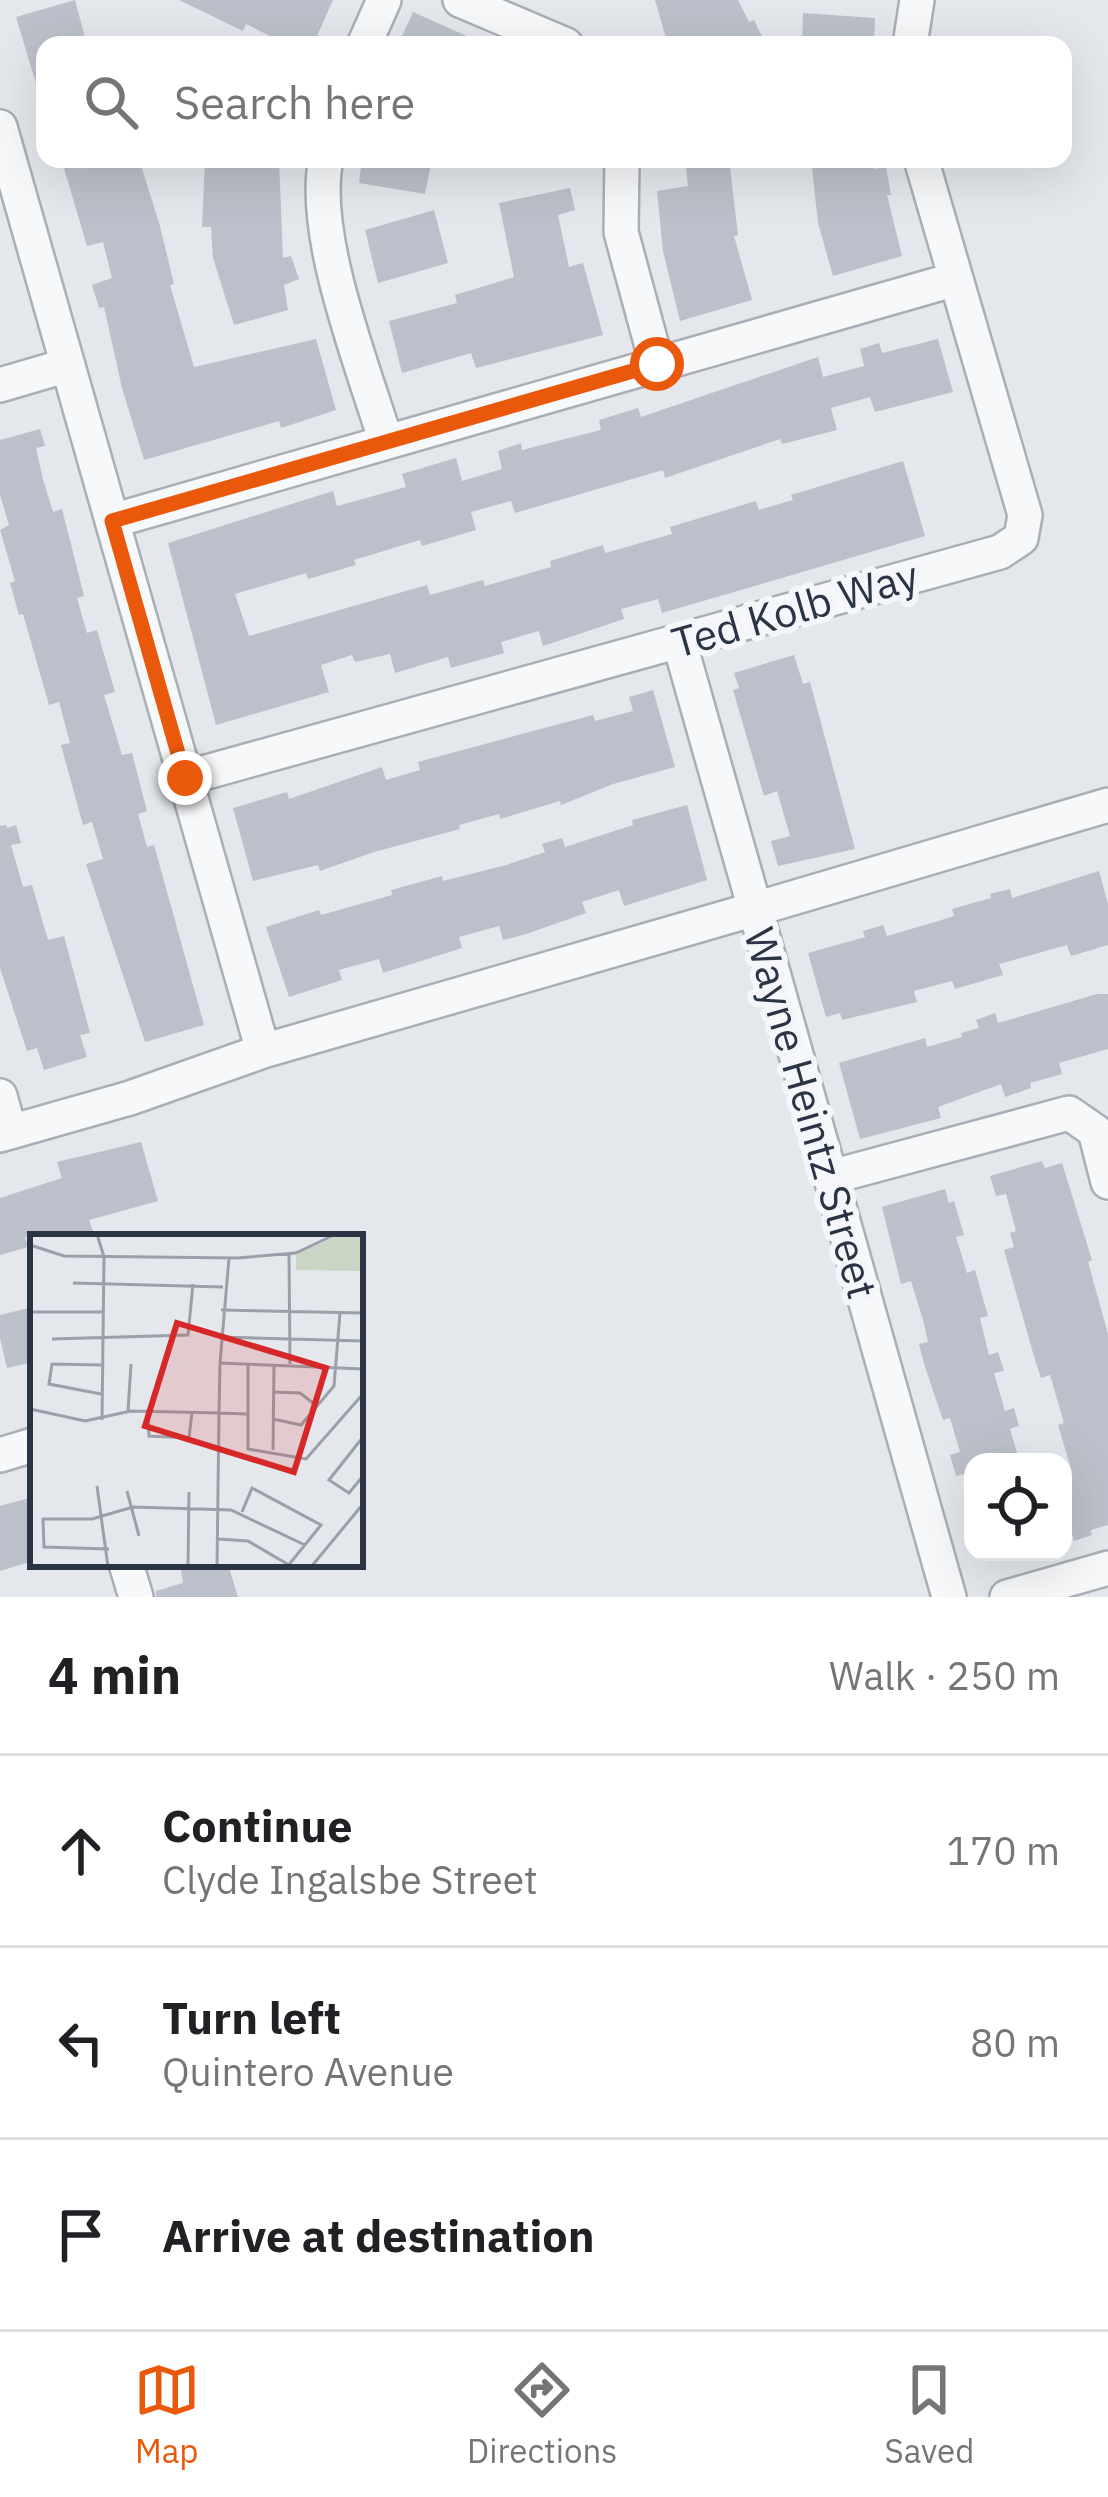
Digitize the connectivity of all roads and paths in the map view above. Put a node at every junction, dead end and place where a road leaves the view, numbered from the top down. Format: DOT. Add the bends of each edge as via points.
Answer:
graph roads {
  1 [pos="384,0"];
  2 [pos="460,0"];
  3 [pos="917,0"];
  4 [pos="368,36"];
  5 [pos="545,36"];
  6 [pos="911,36"];
  7 [pos="0,128"];
  8 [pos="324,168"];
  9 [pos="622,168"];
  10 [pos="924,168"];
  11 [pos="956,279"];
  12 [pos="657,364"];
  13 [pos="68,365"];
  14 [pos="0,385"];
  15 [pos="386,442"];
  16 [pos="112,521"];
  17 [pos="680,641"];
  18 [pos="185,778"];
  19 [pos="1108,805"];
  20 [pos="755,909"];
  21 [pos="263,1051"];
  22 [pos="0,1096"];
  23 [pos="5,1134"];
  24 [pos="831,1177"];
  25 [pos="1108,1182"];
  26 [pos="30,1446"];
  27 [pos="0,1455"];
  28 [pos="127,1567"];
  29 [pos="1108,1568"];
  30 [pos="136,1597"];
  31 [pos="949,1597"];
  32 [pos="1007,1597"];
  1 -- 4 [label="street"];
  2 -- 5 [label="street"];
  3 -- 6 [label="street"];
  7 -- 13 [label="street"];
  8 -- 15 [label="street" via="331,254"];
  9 -- 12 [label="street" via="621,232"];
  10 -- 11 [label="street, Ted Kolb Way"];
  11 -- 12 [label="street"];
  11 -- 17 [label="street, Ted Kolb Way" via="1025,515 1021,538 1000,552"];
  12 -- 15 [label="street"];
  13 -- 14 [label="street"];
  13 -- 16 [label="street"];
  15 -- 16 [label="street"];
  16 -- 18 [label="street"];
  17 -- 18 [label="street, Ted Kolb Way"];
  17 -- 20 [label="street"];
  18 -- 21 [label="street"];
  19 -- 20 [label="street"];
  20 -- 21 [label="street, Wayne Heintz Street"];
  20 -- 24 [label="street, Wayne Heintz Street"];
  21 -- 23 [label="street, Wayne Heintz Street"];
  22 -- 23 [label="street"];
  24 -- 25 [label="street" via="1069,1113 1095,1131"];
  24 -- 31 [label="street, Wayne Heintz Street"];
  26 -- 27 [label="street"];
  28 -- 30 [label="street"];
  29 -- 32 [label="street"];
}
